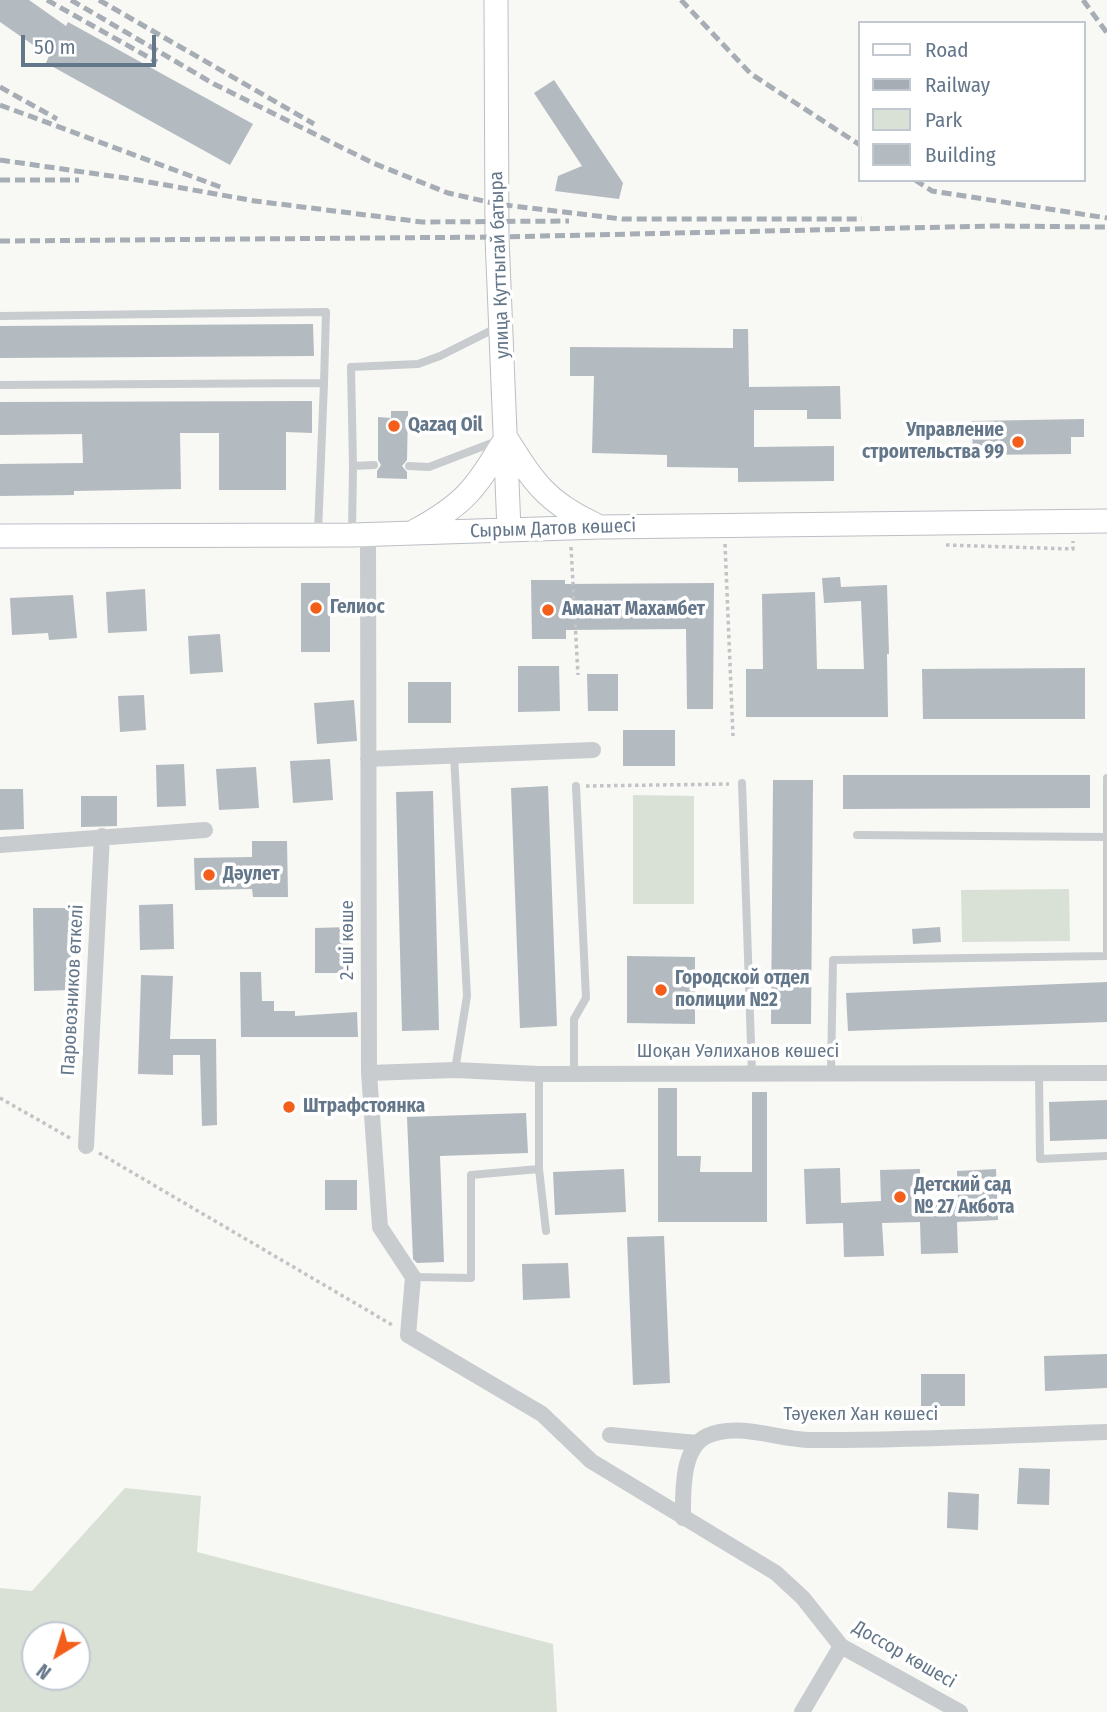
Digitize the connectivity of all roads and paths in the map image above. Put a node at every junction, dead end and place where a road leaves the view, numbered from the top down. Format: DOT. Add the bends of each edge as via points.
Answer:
graph roads {
  1 [pos="496,0"];
  2 [pos="0,316"];
  3 [pos="502,325"];
  4 [pos="324,383"];
  5 [pos="0,386"];
  6 [pos="506,438"];
  7 [pos="374,465"];
  8 [pos="353,466"];
  9 [pos="409,466"];
  10 [pos="1107,521"];
  11 [pos="600,527"];
  12 [pos="509,530"];
  13 [pos="410,533"];
  14 [pos="318,534"];
  15 [pos="360,535"];
  16 [pos="0,536"];
  17 [pos="725,542"];
  18 [pos="571,547"];
  19 [pos="578,675"];
  20 [pos="733,736"];
  21 [pos="593,750"];
  22 [pos="454,755"];
  23 [pos="368,759"];
  24 [pos="1107,778"];
  25 [pos="742,783"];
  26 [pos="576,786"];
  27 [pos="205,830"];
  28 [pos="857,835"];
  29 [pos="102,836"];
  30 [pos="1107,837"];
  31 [pos="0,845"];
  32 [pos="454,1070"];
  33 [pos="574,1072"];
  34 [pos="369,1073"];
  35 [pos="752,1073"];
  36 [pos="831,1073"];
  37 [pos="1039,1073"];
  38 [pos="1107,1073"];
  39 [pos="539,1074"];
  40 [pos="0,1098"];
  41 [pos="86,1146"];
  42 [pos="1107,1156"];
  43 [pos="539,1169"];
  44 [pos="546,1231"];
  45 [pos="413,1277"];
  46 [pos="408,1335"];
  47 [pos="1107,1432"];
  48 [pos="610,1435"];
  49 [pos="697,1443"];
  50 [pos="683,1518"];
  51 [pos="841,1646"];
  52 [pos="803,1712"];
  53 [pos="960,1712"];
  1 -- 3 [label="main road, улица Куттыгай батыра"];
  2 -- 4 [label="lane" via="326,312"];
  3 -- 6 [label="main road, улица Куттыгай батыра"];
  3 -- 8 [label="lane" via="418,363 351,367"];
  4 -- 5 [label="lane"];
  4 -- 14 [label="lane"];
  6 -- 9 [label="lane" via="429,467"];
  6 -- 11 [label="main road" via="530,477 549,497 569,513"];
  6 -- 12 [label="main road, улица Куттыгай батыра"];
  6 -- 13 [label="main road" via="465,499"];
  7 -- 8 [label="lane"];
  8 -- 15 [label="lane"];
  10 -- 11 [label="main road, Сырым Датов көшесі"];
  11 -- 12 [label="main road, Сырым Датов көшесі"];
  12 -- 13 [label="main road, Сырым Датов көшесі"];
  13 -- 15 [label="main road, Сырым Датов көшесі"];
  14 -- 15 [label="main road, Сырым Датов көшесі"];
  14 -- 16 [label="main road, Сырым Датов көшесі"];
  15 -- 23 [label="street, 2-ші көше"];
  17 -- 20 [label="path"];
  18 -- 19 [label="path"];
  21 -- 22 [label="street"];
  22 -- 23 [label="street"];
  22 -- 32 [label="lane" via="467,996"];
  23 -- 34 [label="street, 2-ші көше"];
  24 -- 30 [label="lane"];
  25 -- 26 [label="path"];
  25 -- 35 [label="lane"];
  26 -- 33 [label="lane" via="586,998 574,1018"];
  27 -- 29 [label="street"];
  28 -- 30 [label="lane"];
  29 -- 31 [label="street"];
  29 -- 41 [label="street, Паровозников өткелі"];
  30 -- 36 [label="lane" via="1107,956 833,960"];
  32 -- 34 [label="street, Шоқан Уәлиханов көшесі"];
  32 -- 39 [label="street, Шоқан Уәлиханов көшесі"];
  33 -- 35 [label="street, Шоқан Уәлиханов көшесі"];
  33 -- 39 [label="street, Шоқан Уәлиханов көшесі"];
  34 -- 45 [label="street, 2-ші көше" via="380,1227"];
  35 -- 36 [label="street, Шоқан Уәлиханов көшесі"];
  36 -- 37 [label="street, Шоқан Уәлиханов көшесі"];
  37 -- 38 [label="street, Шоқан Уәлиханов көшесі"];
  37 -- 42 [label="lane" via="1040,1159"];
  39 -- 43 [label="lane"];
  40 -- 41 [label="path"];
  41 -- 46 [label="path"];
  43 -- 44 [label="lane"];
  43 -- 45 [label="lane" via="471,1175 471,1278"];
  45 -- 46 [label="street"];
  46 -- 50 [label="street, Доссор көшесі" via="542,1413 591,1461"];
  47 -- 49 [label="street, Тәуекел Хан көшесі" via="805,1440 737,1430 708,1435"];
  48 -- 49 [label="street"];
  49 -- 50 [label="street" via="683,1475"];
  50 -- 51 [label="street, Доссор көшесі" via="776,1573 803,1598"];
  51 -- 52 [label="street"];
  51 -- 53 [label="street, Доссор көшесі"];
}
